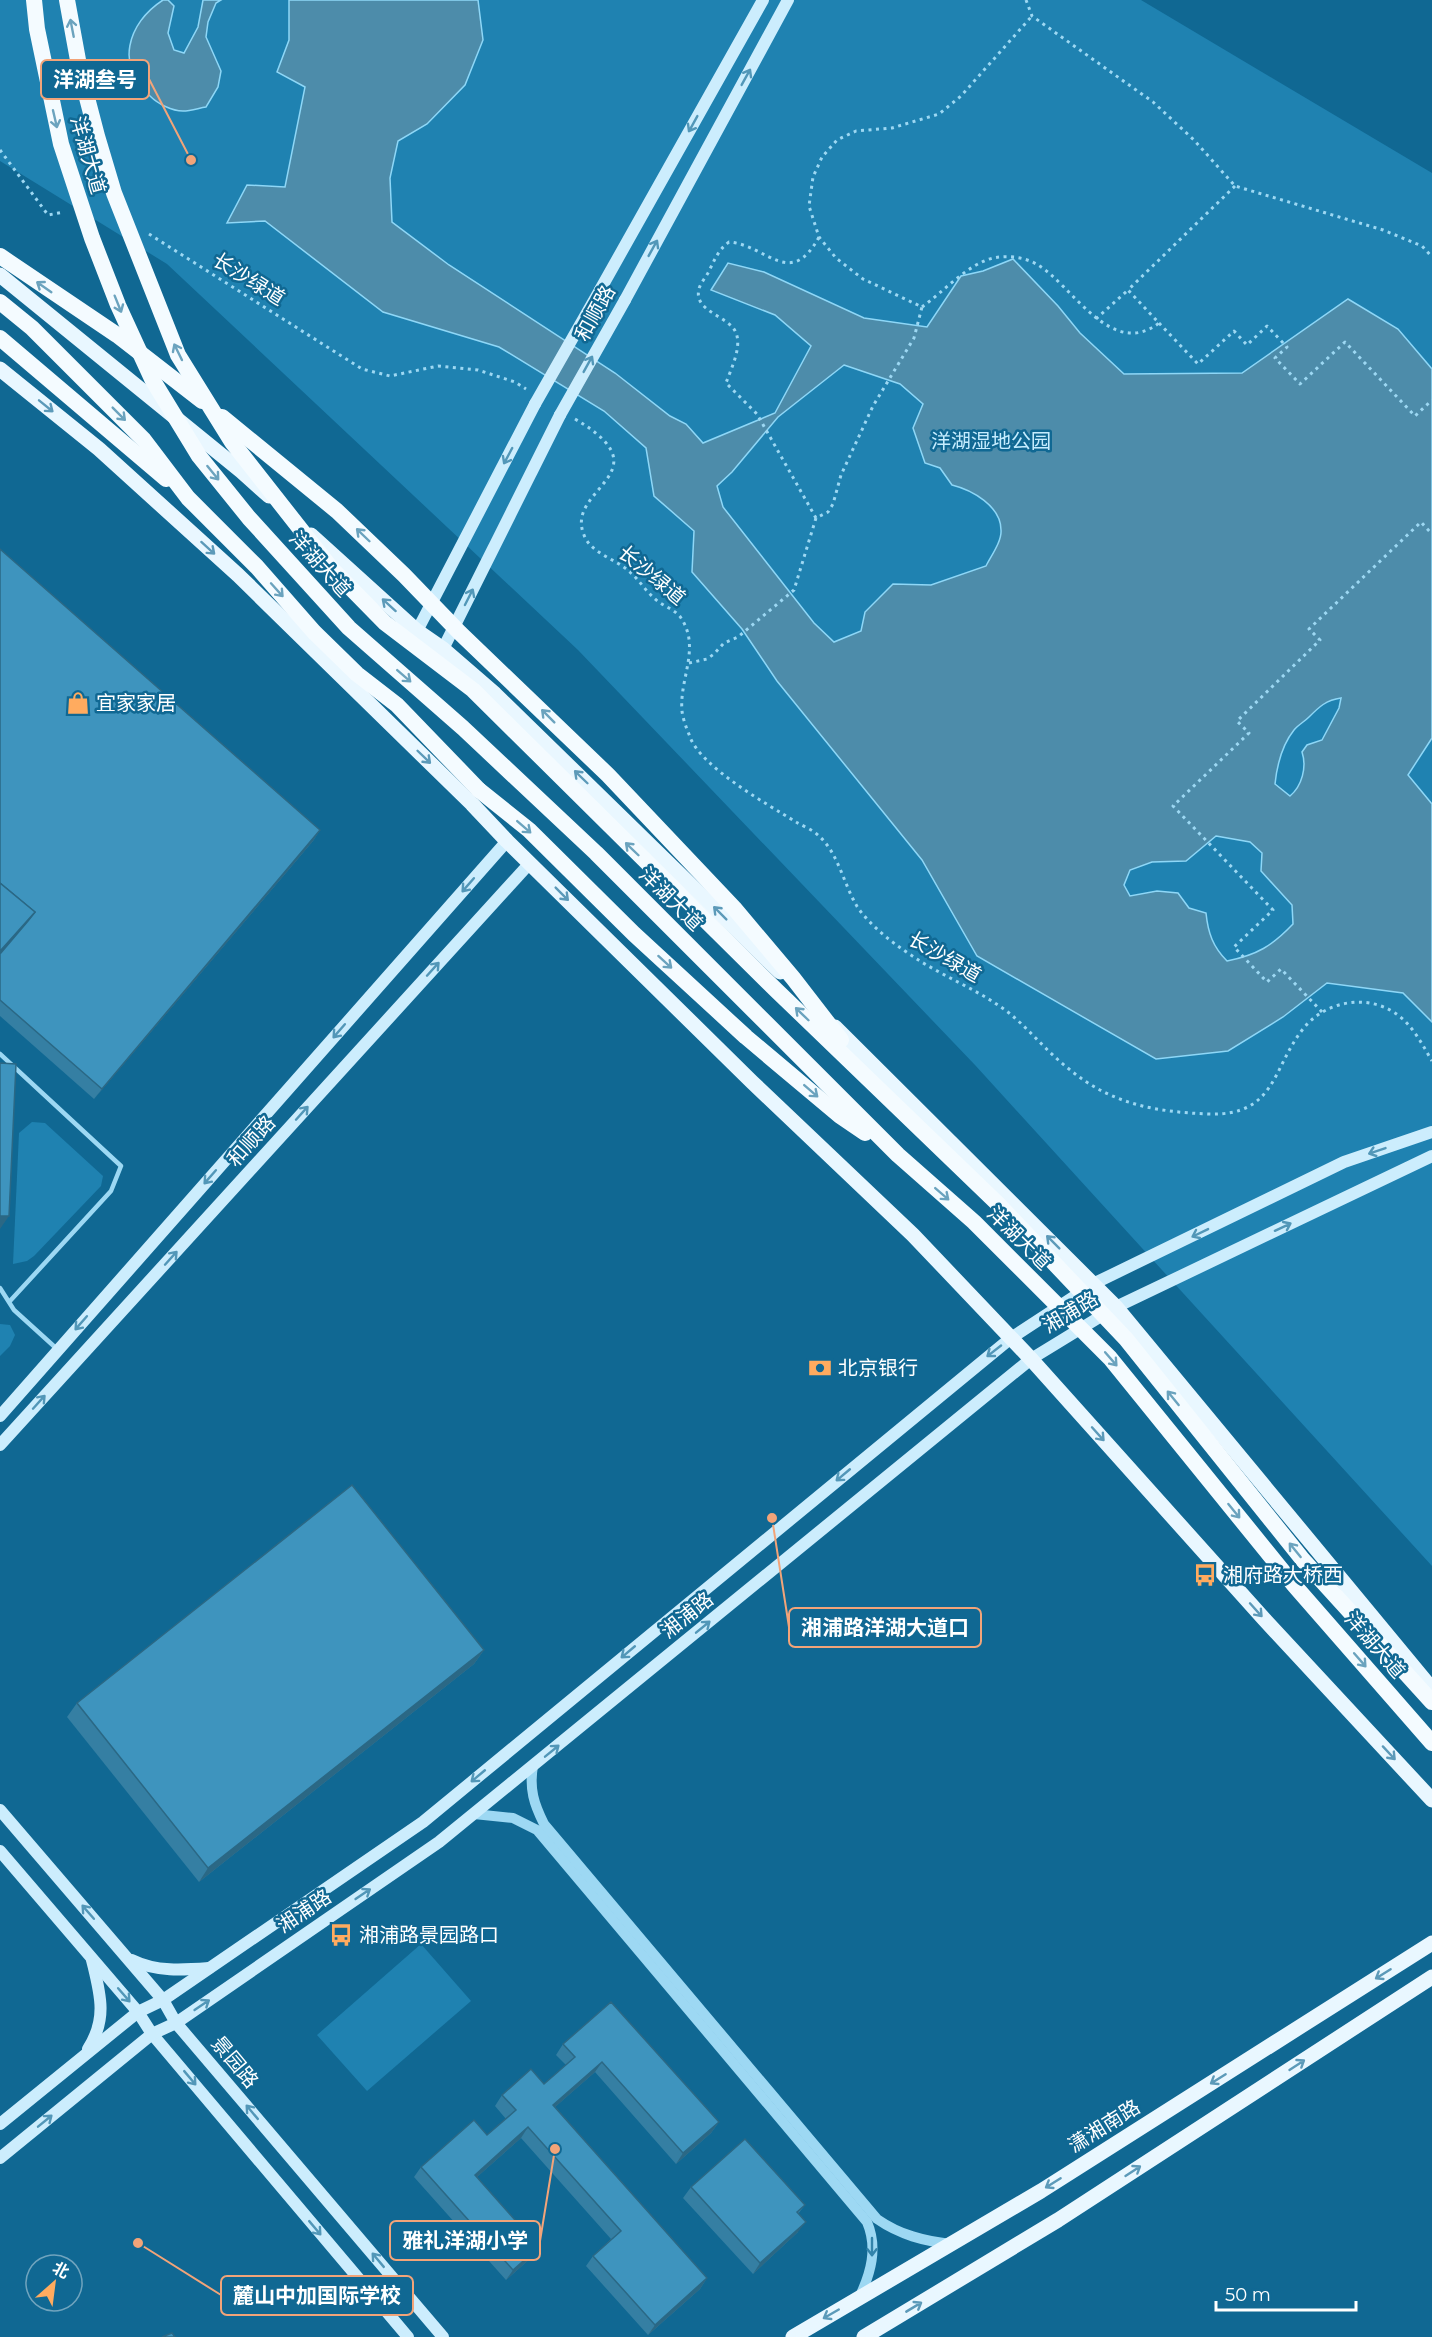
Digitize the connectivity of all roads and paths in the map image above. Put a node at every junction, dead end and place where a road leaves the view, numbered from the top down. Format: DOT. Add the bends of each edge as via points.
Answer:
graph roads {
  1 [pos="34,0"];
  2 [pos="67,0"];
  3 [pos="763,0"];
  4 [pos="788,0"];
  5 [pos="1026,0"];
  6 [pos="1032,16"];
  7 [pos="0,150"];
  8 [pos="1235,186"];
  9 [pos="72,214"];
  10 [pos="145,232"];
  11 [pos="819,237"];
  12 [pos="0,256"];
  13 [pos="1432,257"];
  14 [pos="0,275"];
  15 [pos="1128,290"];
  16 [pos="0,302"];
  17 [pos="922,307"];
  18 [pos="1096,319"];
  19 [pos="1159,323"];
  20 [pos="0,338"];
  21 [pos="0,369"];
  22 [pos="535,399"];
  23 [pos="1432,400"];
  24 [pos="563,414"];
  25 [pos="189,498"];
  26 [pos="816,518"];
  27 [pos="1432,534"];
  28 [pos="417,631"];
  29 [pos="443,649"];
  30 [pos="689,663"];
  31 [pos="507,841"];
  32 [pos="531,863"];
  33 [pos="1322,1012"];
  34 [pos="0,1054"];
  35 [pos="1432,1061"];
  36 [pos="1432,1132"];
  37 [pos="936,1142"];
  38 [pos="898,1155"];
  39 [pos="1432,1156"];
  40 [pos="1095,1283"];
  41 [pos="0,1288"];
  42 [pos="10,1301"];
  43 [pos="1116,1307"];
  44 [pos="1011,1338"];
  45 [pos="57,1349"];
  46 [pos="1031,1359"];
  47 [pos="0,1416"];
  48 [pos="0,1445"];
  49 [pos="1432,1689"];
  50 [pos="1432,1702"];
  51 [pos="1432,1743"];
  52 [pos="533,1766"];
  53 [pos="1432,1800"];
  54 [pos="0,1810"];
  55 [pos="474,1814"];
  56 [pos="0,1851"];
  57 [pos="1432,1943"];
  58 [pos="126,1957"];
  59 [pos="92,1958"];
  60 [pos="209,1968"];
  61 [pos="1432,1977"];
  62 [pos="162,2000"];
  63 [pos="138,2012"];
  64 [pos="176,2023"];
  65 [pos="152,2034"];
  66 [pos="84,2056"];
  67 [pos="0,2124"];
  68 [pos="0,2158"];
  69 [pos="951,2244"];
  70 [pos="859,2298"];
  71 [pos="408,2337"];
  72 [pos="443,2337"];
  73 [pos="793,2337"];
  74 [pos="864,2337"];
  1 -- 38 [label="highway, 洋湖大道, one-way, bridge" via="45,76 61,144 92,238 152,379 199,456 249,518 350,628 596,853"];
  37 -- 2 [label="highway, 洋湖大道, one-way, bridge" via="776,990 473,690 385,623 331,568 231,442 178,355 114,193 80,71"];
  3 -- 22 [label="main road, 和顺路, one-way, bridge"];
  24 -- 4 [label="main road, 和顺路, one-way, bridge"];
  5 -- 6 [label="path"];
  6 -- 8 [label="path" via="1153,102"];
  6 -- 11 [label="path" via="961,96 939,114 892,128 856,131 837,140 822,157 813,177 809,206"];
  7 -- 9 [label="path" via="48,215 62,211"];
  8 -- 13 [label="path" via="1383,230 1422,246"];
  8 -- 15 [label="path"];
  10 -- 22 [label="path, 长沙绿道" via="362,369 390,376 438,366 478,370 515,382"];
  11 -- 17 [label="path" via="836,258 863,279"];
  11 -- 26 [label="path" via="811,251 788,264 741,243 729,242 721,248 699,290 699,299 707,309 732,324 738,336 726,383 757,414"];
  37 -- 12 [label="highway, one-way, bridge" via="890,1098 748,924 687,858 608,775 337,511 117,335"];
  28 -- 14 [label="main road, one-way" via="241,471"];
  15 -- 18 [label="path"];
  15 -- 19 [label="path"];
  16 -- 25 [label="highway, one-way" via="32,328 144,440"];
  17 -- 18 [label="path" via="976,265 994,258 1020,257 1039,265"];
  17 -- 26 [label="path" via="914,338 873,406 833,504"];
  18 -- 19 [label="path" via="1117,330 1135,332"];
  19 -- 23 [label="path, bridge" via="1198,364 1234,331 1247,345 1267,326 1287,347 1275,358 1300,384 1345,342 1414,416"];
  20 -- 25 [label="highway"];
  21 -- 31 [label="main road, one-way" via="99,449 238,575"];
  22 -- 28 [label="main road, 和顺路, one-way"];
  29 -- 24 [label="main road, 和顺路, one-way"];
  24 -- 30 [label="path, 长沙绿道" via="596,431 610,446 614,461 612,473 583,515 582,533 591,546 629,570 655,599 679,615 689,633"];
  25 -- 38 [label="highway, one-way, bridge" via="314,632 357,674 397,705 479,790 529,831 643,942 746,1037 840,1116"];
  26 -- 30 [label="path" via="794,590 714,654"];
  27 -- 33 [label="path" via="1420,522 1309,629 1320,640 1237,721 1249,733 1173,806 1273,910 1234,947 1267,982 1281,969"];
  28 -- 29 [label="main road"];
  40 -- 29 [label="main road, one-way" via="637,832"];
  30 -- 33 [label="path, 长沙绿道" via="682,713 692,742 712,766 819,836 833,855 859,908 893,944 1009,1013 1069,1069 1100,1091 1130,1105 1175,1111 1212,1114 1243,1109 1273,1084 1302,1030"];
  31 -- 32 [label="main road"];
  31 -- 45 [label="main road, 和顺路, one-way"];
  32 -- 44 [label="main road, one-way" via="913,1235"];
  48 -- 32 [label="main road, 和顺路, one-way"];
  33 -- 35 [label="path, 长沙绿道" via="1338,1004 1380,1005 1396,1013 1414,1031"];
  34 -- 42 [label="lane" via="121,1166 111,1191"];
  36 -- 40 [label="main road, 湘浦路, one-way" via="1344,1162"];
  50 -- 37 [label="highway, 洋湖大道, one-way, bridge" via="1303,1560 1126,1339"];
  38 -- 51 [label="highway, 洋湖大道, one-way, bridge" via="974,1222 1110,1358 1294,1585"];
  43 -- 39 [label="main road, 湘浦路, one-way"];
  40 -- 43 [label="main road"];
  40 -- 44 [label="main road, 湘浦路"];
  41 -- 42 [label="lane"];
  42 -- 45 [label="lane" via="14,1310"];
  43 -- 46 [label="main road, 湘浦路"];
  43 -- 49 [label="main road"];
  44 -- 46 [label="main road"];
  44 -- 60 [label="main road, 湘浦路, one-way" via="423,1822"];
  45 -- 47 [label="main road, 和顺路"];
  52 -- 46 [label="main road, 湘浦路, one-way"];
  46 -- 53 [label="main road, one-way"];
  52 -- 55 [label="main road, 湘浦路"];
  52 -- 69 [label="street" via="532,1794 544,1824 877,2219 908,2236"];
  58 -- 54 [label="main road, 景园路, one-way"];
  64 -- 55 [label="main road, 湘浦路, one-way"];
  55 -- 70 [label="street, one-way" via="513,1818 537,1830 867,2222 872,2233 872,2264"];
  56 -- 59 [label="main road"];
  57 -- 69 [label="main road, 潇湘南路, one-way"];
  58 -- 60 [label="main road" via="145,1966"];
  58 -- 62 [label="main road, 景园路"];
  59 -- 63 [label="main road, one-way"];
  59 -- 66 [label="main road" via="101,1999 100,2023"];
  60 -- 62 [label="main road, 湘浦路"];
  74 -- 61 [label="main road, one-way" via="1058,2220"];
  62 -- 63 [label="main road, 湘浦路"];
  62 -- 64 [label="main road, 景园路"];
  63 -- 65 [label="main road"];
  63 -- 66 [label="main road, 湘浦路"];
  64 -- 65 [label="main road, 湘浦路"];
  72 -- 64 [label="main road, 景园路, one-way"];
  68 -- 65 [label="main road, 湘浦路, one-way"];
  65 -- 71 [label="main road, one-way"];
  66 -- 67 [label="main road, 湘浦路"];
  69 -- 70 [label="main road, 潇湘南路"];
  70 -- 73 [label="main road, 潇湘南路, one-way"];
}
